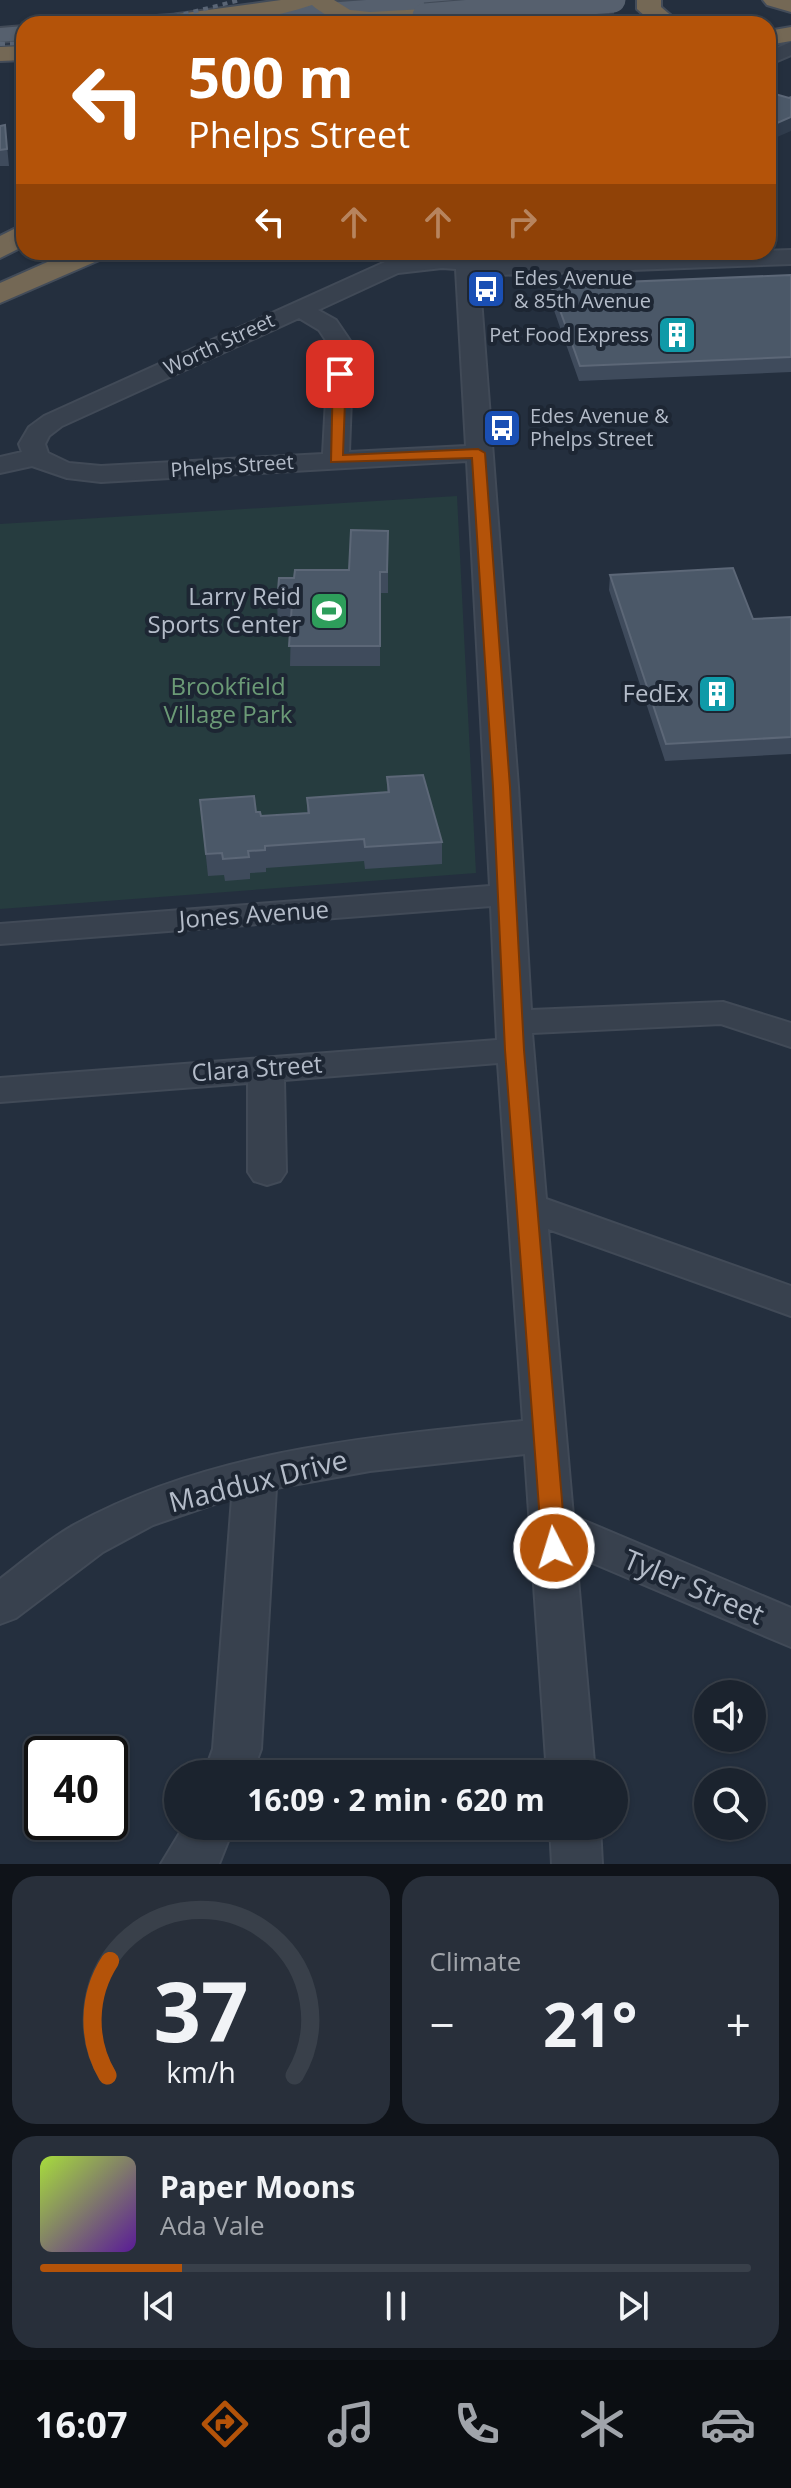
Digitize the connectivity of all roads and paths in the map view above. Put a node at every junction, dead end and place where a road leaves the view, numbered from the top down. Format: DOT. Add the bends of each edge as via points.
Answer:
graph roads {
  1 [pos="304,0"];
  2 [pos="453,0"];
  3 [pos="523,0"];
  4 [pos="546,0"];
  5 [pos="598,0"];
  6 [pos="613,0"];
  7 [pos="649,0"];
  8 [pos="775,0"];
  9 [pos="791,5"];
  10 [pos="328,11"];
  11 [pos="222,16"];
  12 [pos="253,16"];
  13 [pos="350,16"];
  14 [pos="425,16"];
  15 [pos="494,16"];
  16 [pos="512,16"];
  17 [pos="566,16"];
  18 [pos="658,16"];
  19 [pos="791,34"];
  20 [pos="776,49"];
  21 [pos="67,260"];
  22 [pos="76,260"];
  23 [pos="450,260"];
  24 [pos="466,260"];
  25 [pos="472,260"];
  26 [pos="711,260"];
  27 [pos="0,293"];
  28 [pos="297,308"];
  29 [pos="478,453"];
  30 [pos="36,457"];
  31 [pos="336,459"];
  32 [pos="0,465"];
  33 [pos="507,895"];
  34 [pos="0,934"];
  35 [pos="791,1035"];
  36 [pos="515,1036"];
  37 [pos="266,1067"];
  38 [pos="0,1090"];
  39 [pos="267,1172"];
  40 [pos="528,1207"];
  41 [pos="791,1301"];
  42 [pos="545,1435"];
  43 [pos="255,1476"];
  44 [pos="552,1526"];
  45 [pos="0,1605"];
  46 [pos="791,1628"];
  47 [pos="233,1760"];
  48 [pos="570,1760"];
  49 [pos="204,1840"];
  50 [pos="576,1840"];
  51 [pos="186,1864"];
  52 [pos="577,1864"];
  1 -- 11 [label="highway" via="274,10"];
  2 -- 10 [label="main road"];
  3 -- 15 [label="highway"];
  4 -- 16 [label="highway"];
  5 -- 17 [label="highway"];
  6 -- 14 [label="main road, bridge"];
  7 -- 18 [label="highway" via="649,9"];
  8 -- 9 [label="highway"];
  10 -- 12 [label="main road"];
  10 -- 13 [label="highway"];
  19 -- 20 [label="highway"];
  21 -- 27 [label="highway"];
  22 -- 27 [label="highway"];
  23 -- 28 [label="street, Worth Street" via="393,267"];
  24 -- 29 [label="street"];
  25 -- 26 [label="street, Worth Street" via="498,268"];
  28 -- 30 [label="street, Worth Street" via="53,421 32,444"];
  28 -- 31 [label="street" via="328,325 341,345"];
  29 -- 31 [label="street, Phelps Street"];
  29 -- 33 [label="street"];
  30 -- 31 [label="street, Phelps Street" via="50,466 101,474"];
  30 -- 32 [label="street"];
  33 -- 34 [label="street, Jones Avenue"];
  33 -- 36 [label="street"];
  35 -- 36 [label="street, Clara Street" via="723,1013"];
  36 -- 37 [label="street, Clara Street"];
  36 -- 40 [label="street"];
  37 -- 38 [label="street, Clara Street"];
  37 -- 39 [label="street"];
  40 -- 41 [label="street"];
  40 -- 42 [label="street"];
  42 -- 43 [label="street, Maddux Drive" via="376,1453"];
  42 -- 44 [label="street"];
  43 -- 45 [label="street, Maddux Drive" via="173,1498 87,1539"];
  43 -- 47 [label="street"];
  44 -- 46 [label="street, Tyler Street"];
  44 -- 48 [label="street"];
  49 -- 51 [label="street"];
  50 -- 52 [label="street"];
}
